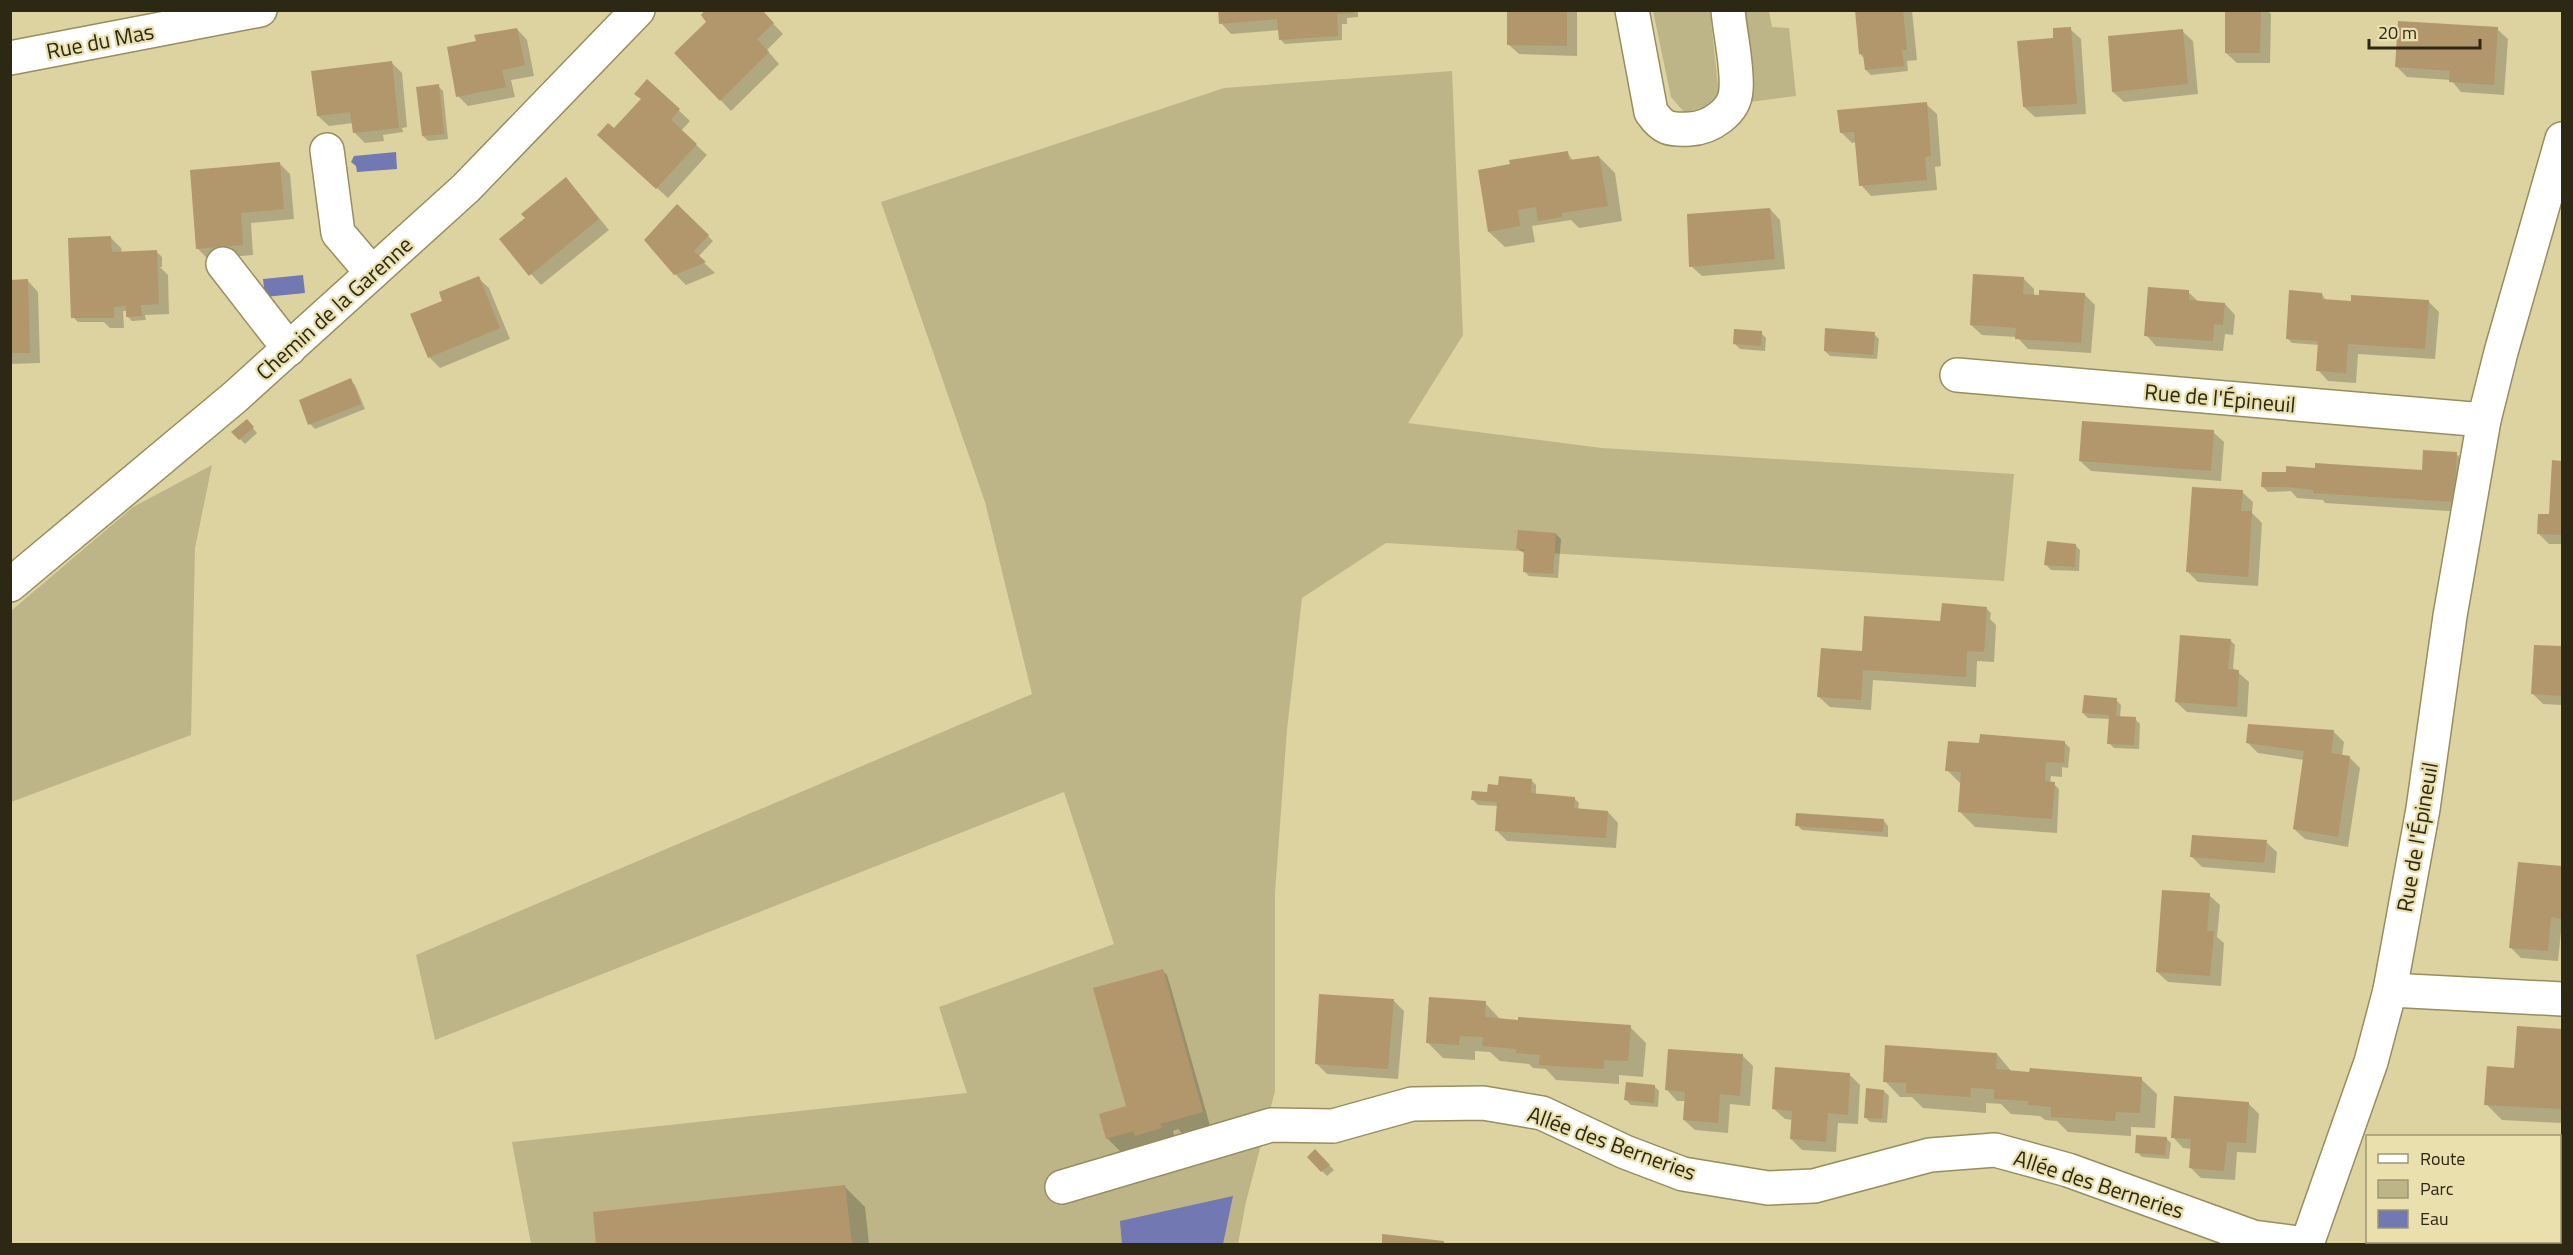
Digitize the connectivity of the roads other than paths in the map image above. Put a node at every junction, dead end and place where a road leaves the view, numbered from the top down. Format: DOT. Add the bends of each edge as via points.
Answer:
graph roads {
  1 [pos="260,10"];
  2 [pos="638,10"];
  3 [pos="1632,10"];
  4 [pos="1728,10"];
  5 [pos="10,58"];
  6 [pos="2562,139"];
  7 [pos="327,150"];
  8 [pos="223,264"];
  9 [pos="372,273"];
  10 [pos="289,349"];
  11 [pos="1957,375"];
  12 [pos="2484,420"];
  13 [pos="10,585"];
  14 [pos="2390,990"];
  15 [pos="2562,999"];
  16 [pos="1062,1187"];
  17 [pos="2307,1244"];
  1 -- 5 [label="street, Rue du Mas"];
  2 -- 9 [label="street, Chemin de la Garenne" via="466,188"];
  3 -- 4 [label="street" via="1651,112 1659,124 1673,129 1702,128 1724,115 1736,92"];
  6 -- 12 [label="street, Rue de l'Épineuil"];
  7 -- 9 [label="street" via="338,233"];
  8 -- 10 [label="street"];
  9 -- 10 [label="street, Chemin de la Garenne"];
  10 -- 13 [label="street, Chemin de la Garenne"];
  11 -- 12 [label="street, Rue de l'Épineuil"];
  12 -- 14 [label="street, Rue de l'Épineuil" via="2450,616 2425,800"];
  14 -- 15 [label="street"];
  14 -- 17 [label="street, Rue de l'Épineuil" via="2371,1062"];
  16 -- 17 [label="street, Allée des Berneries" via="1271,1125 1333,1126 1412,1104 1483,1103 1542,1113 1683,1174 1768,1188 1814,1186 1930,1155 1995,1150 2068,1170 2253,1237"];
}
